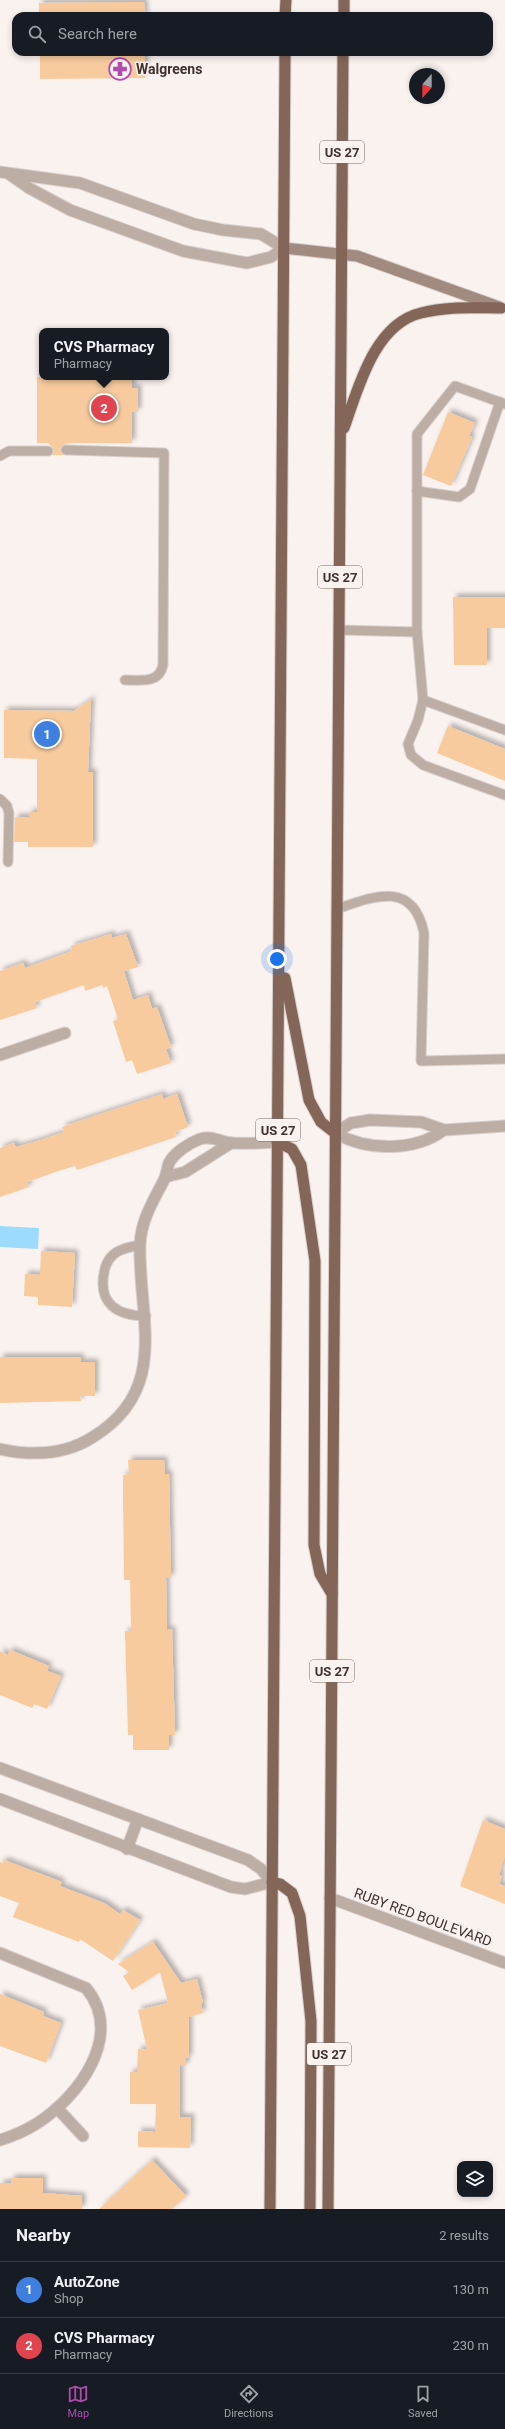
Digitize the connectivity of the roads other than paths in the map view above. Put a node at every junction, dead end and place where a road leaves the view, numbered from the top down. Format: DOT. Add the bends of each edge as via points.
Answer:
graph roads {
  1 [pos="286,0"];
  2 [pos="344,0"];
  3 [pos="285,12"];
  4 [pos="344,12"];
  5 [pos="285,56"];
  6 [pos="343,56"];
  7 [pos="5,173"];
  8 [pos="284,248"];
  9 [pos="341,253"];
  10 [pos="503,309"];
  11 [pos="503,403"];
  12 [pos="341,436"];
  13 [pos="48,450"];
  14 [pos="66,450"];
  15 [pos="0,456"];
  16 [pos="417,491"];
  17 [pos="339,630"];
  18 [pos="417,632"];
  19 [pos="126,680"];
  20 [pos="423,700"];
  21 [pos="505,730"];
  22 [pos="505,795"];
  23 [pos="0,799"];
  24 [pos="8,862"];
  25 [pos="337,909"];
  26 [pos="280,956"];
  27 [pos="65,1033"];
  28 [pos="0,1055"];
  29 [pos="505,1059"];
  30 [pos="505,1126"];
  31 [pos="444,1130"];
  32 [pos="335,1133"];
  33 [pos="277,1142"];
  34 [pos="231,1143"];
  35 [pos="165,1177"];
  36 [pos="140,1244"];
  37 [pos="146,1316"];
  38 [pos="0,1448"];
  39 [pos="332,1594"];
  40 [pos="0,1768"];
  41 [pos="0,1799"];
  42 [pos="138,1819"];
  43 [pos="127,1849"];
  44 [pos="272,1882"];
  45 [pos="330,1898"];
  46 [pos="0,1953"];
  47 [pos="505,1963"];
  48 [pos="57,2108"];
  49 [pos="83,2136"];
  50 [pos="0,2140"];
  51 [pos="270,2209"];
  52 [pos="310,2209"];
  53 [pos="328,2209"];
  1 -- 3 [label="highway"];
  2 -- 4 [label="highway"];
  5 -- 8 [label="highway, US 27"];
  6 -- 9 [label="highway, US 27"];
  7 -- 8 [label="street" via="80,183 194,224 260,234"];
  7 -- 8 [label="street" via="70,210 183,251 247,263 271,257"];
  8 -- 9 [label="main road"];
  8 -- 26 [label="highway, US 27"];
  9 -- 10 [label="main road" via="372,260"];
  9 -- 12 [label="highway, US 27"];
  10 -- 12 [label="highway" via="448,308 419,313 400,324 383,339 366,368"];
  11 -- 16 [label="lane" via="470,488 459,496"];
  11 -- 16 [label="lane" via="455,386 416,434"];
  12 -- 17 [label="highway, US 27"];
  13 -- 15 [label="lane" via="9,451"];
  14 -- 19 [label="lane" via="164,453 163,665 160,673 154,678"];
  16 -- 18 [label="lane"];
  17 -- 18 [label="lane"];
  17 -- 25 [label="highway, US 27"];
  18 -- 20 [label="lane"];
  20 -- 21 [label="lane"];
  20 -- 22 [label="lane" via="408,744 411,755 422,765"];
  23 -- 24 [label="lane" via="7,806 9,813"];
  25 -- 29 [label="lane" via="378,896 395,895 409,903 421,918 424,933 421,1061"];
  25 -- 32 [label="highway, US 27"];
  26 -- 32 [label="highway" via="309,1100 321,1122"];
  26 -- 33 [label="highway, US 27"];
  27 -- 28 [label="street"];
  30 -- 31 [label="street"];
  31 -- 32 [label="street" via="421,1122 370,1120 351,1123"];
  31 -- 32 [label="street" via="426,1140 407,1145 362,1144"];
  32 -- 39 [label="highway, US 27"];
  33 -- 34 [label="street"];
  33 -- 39 [label="highway" via="298,1156 304,1175 316,1278 314,1544 320,1574"];
  33 -- 44 [label="highway, US 27"];
  34 -- 35 [label="street" via="186,1172"];
  34 -- 35 [label="street" via="219,1139 200,1139 173,1157"];
  35 -- 36 [label="street" via="147,1213"];
  36 -- 37 [label="street"];
  36 -- 37 [label="lane" via="113,1255 105,1269 103,1283 108,1302 119,1312"];
  37 -- 38 [label="street" via="147,1345 141,1377 129,1402 111,1424 87,1441 60,1451 25,1453"];
  39 -- 45 [label="highway, US 27"];
  40 -- 42 [label="street"];
  41 -- 43 [label="street"];
  42 -- 43 [label="street"];
  42 -- 44 [label="street" via="248,1860 261,1869"];
  43 -- 44 [label="street" via="231,1888 245,1889"];
  44 -- 51 [label="highway, US 27"];
  44 -- 52 [label="highway" via="280,1884 292,1893 300,1916 311,2022"];
  45 -- 47 [label="street, RUBY RED BOULEVARD"];
  45 -- 53 [label="highway, US 27"];
  46 -- 48 [label="street" via="86,1988 93,1996 101,2025 96,2057 77,2087"];
  48 -- 49 [label="street"];
  48 -- 50 [label="street" via="35,2125"];
}
